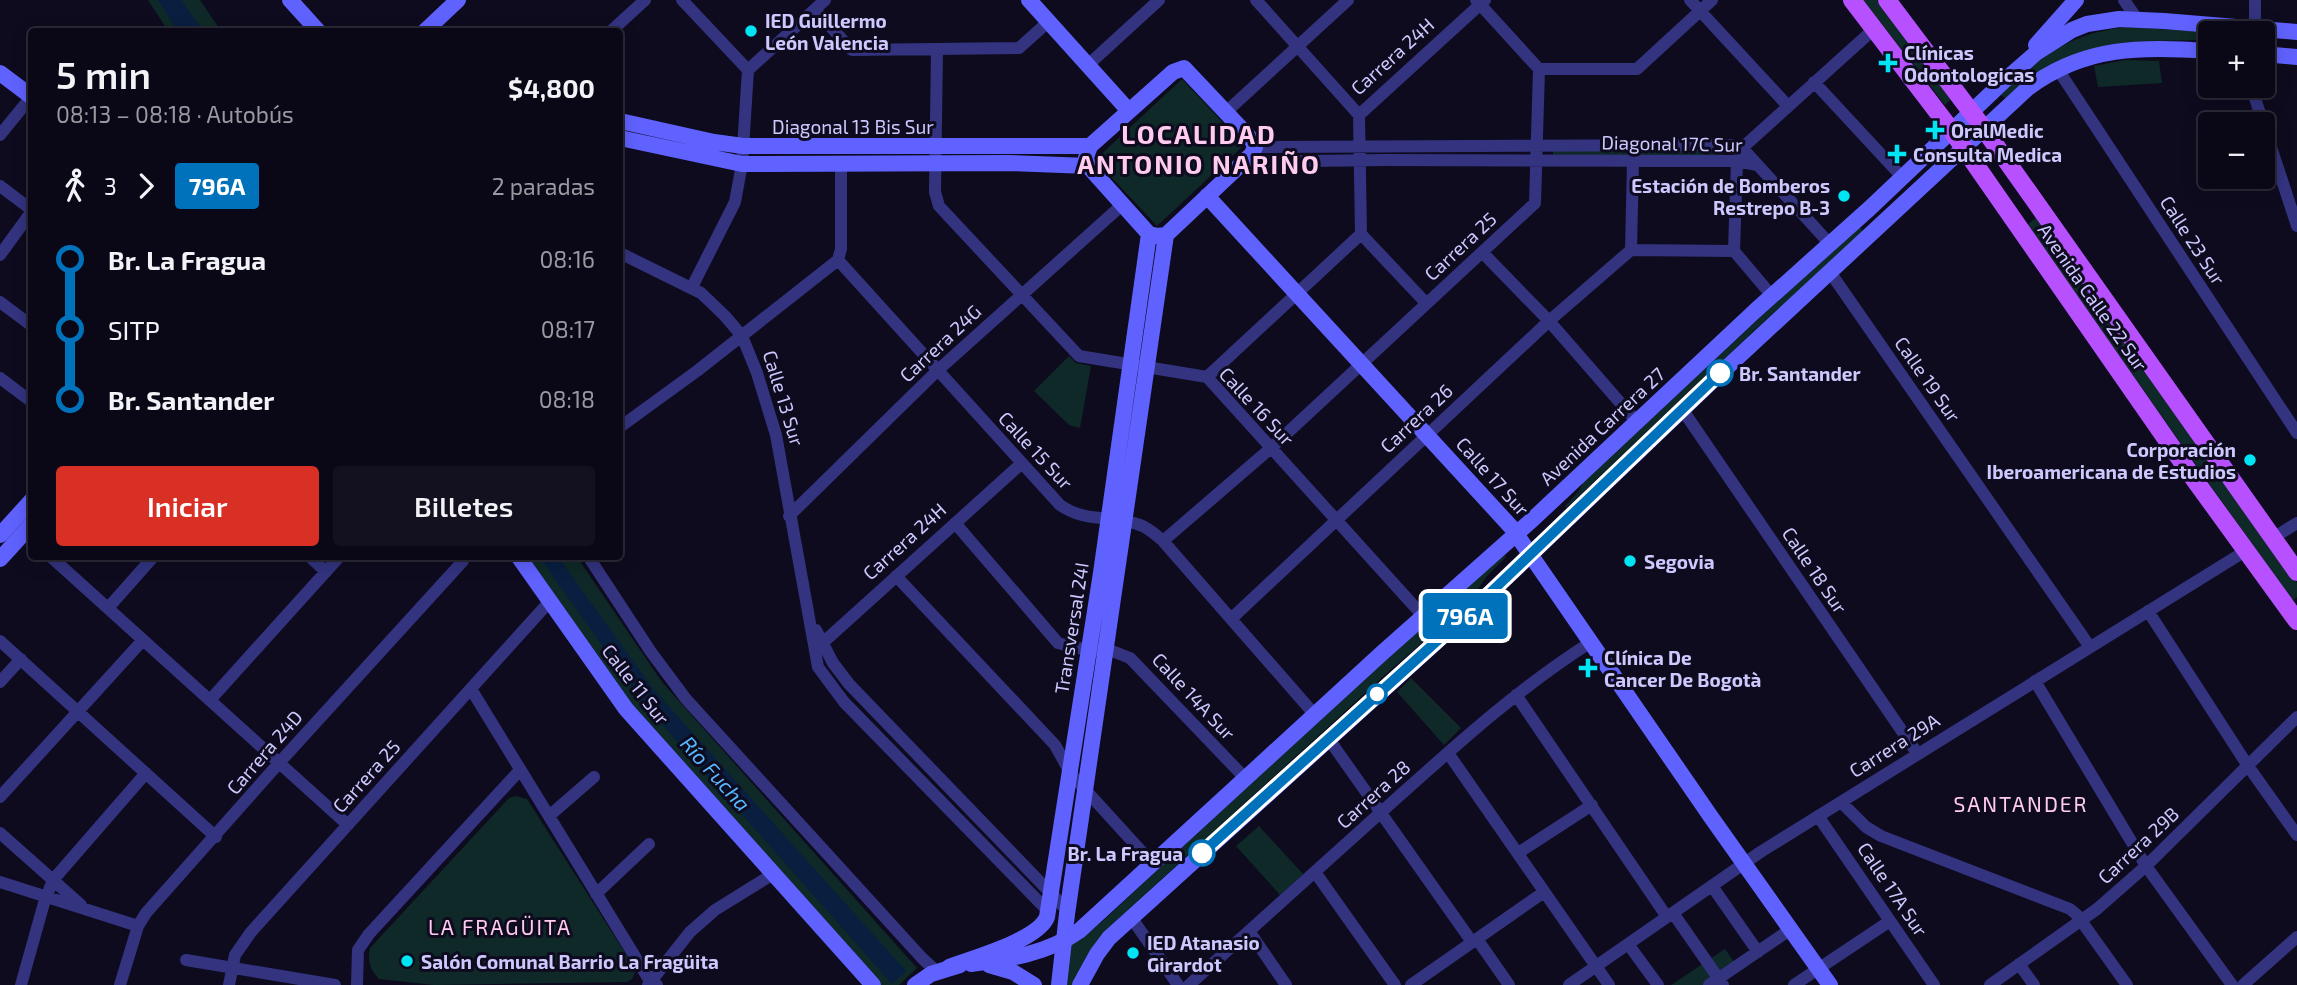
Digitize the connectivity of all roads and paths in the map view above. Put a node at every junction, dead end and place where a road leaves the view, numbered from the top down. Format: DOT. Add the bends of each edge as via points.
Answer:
graph roads {
  1 [pos="290,0"];
  2 [pos="645,0"];
  3 [pos="682,0"];
  4 [pos="825,0"];
  5 [pos="1029,0"];
  6 [pos="1160,0"];
  7 [pos="1256,0"];
  8 [pos="1348,0"];
  9 [pos="1690,0"];
  10 [pos="1712,0"];
  11 [pos="1852,0"];
  12 [pos="2076,0"];
  13 [pos="2124,0"];
  14 [pos="2255,0"];
  15 [pos="1480,1"];
  16 [pos="453,2"];
  17 [pos="1895,3"];
  18 [pos="815,10"];
  19 [pos="1700,11"];
  20 [pos="2137,19"];
  21 [pos="2256,21"];
  22 [pos="1048,22"];
  23 [pos="2198,26"];
  24 [pos="315,28"];
  25 [pos="428,28"];
  26 [pos="614,28"];
  27 [pos="1874,29"];
  28 [pos="1298,46"];
  29 [pos="937,49"];
  30 [pos="2198,51"];
  31 [pos="2275,55"];
  32 [pos="2297,57"];
  33 [pos="1088,65"];
  34 [pos="2057,68"];
  35 [pos="1539,69"];
  36 [pos="748,70"];
  37 [pos="0,73"];
  38 [pos="2004,81"];
  39 [pos="1814,82"];
  40 [pos="28,95"];
  41 [pos="2255,98"];
  42 [pos="28,101"];
  43 [pos="1788,106"];
  44 [pos="1129,111"];
  45 [pos="1226,112"];
  46 [pos="1971,112"];
  47 [pos="1359,115"];
  48 [pos="623,122"];
  49 [pos="641,125"];
  50 [pos="1984,129"];
  51 [pos="1952,131"];
  52 [pos="0,135"];
  53 [pos="623,139"];
  54 [pos="638,142"];
  55 [pos="1538,145"];
  56 [pos="743,146"];
  57 [pos="1090,146"];
  58 [pos="937,147"];
  59 [pos="1255,147"];
  60 [pos="1964,148"];
  61 [pos="1360,153"];
  62 [pos="1739,155"];
  63 [pos="1538,160"];
  64 [pos="1633,160"];
  65 [pos="1243,162"];
  66 [pos="742,164"];
  67 [pos="841,164"];
  68 [pos="936,164"];
  69 [pos="1088,166"];
  70 [pos="1903,178"];
  71 [pos="0,186"];
  72 [pos="1207,196"];
  73 [pos="1122,205"];
  74 [pos="28,208"];
  75 [pos="28,216"];
  76 [pos="1862,216"];
  77 [pos="2297,226"];
  78 [pos="1876,230"];
  79 [pos="1149,234"];
  80 [pos="1361,234"];
  81 [pos="1166,235"];
  82 [pos="1830,244"];
  83 [pos="1631,250"];
  84 [pos="1734,251"];
  85 [pos="1482,252"];
  86 [pos="623,254"];
  87 [pos="0,255"];
  88 [pos="838,260"];
  89 [pos="1830,272"];
  90 [pos="692,287"];
  91 [pos="1297,293"];
  92 [pos="1021,295"];
  93 [pos="1772,296"];
  94 [pos="0,302"];
  95 [pos="1426,303"];
  96 [pos="1549,321"];
  97 [pos="28,323"];
  98 [pos="742,336"];
  99 [pos="1362,363"];
  100 [pos="1138,366"];
  101 [pos="937,371"];
  102 [pos="1207,377"];
  103 [pos="0,378"];
  104 [pos="28,399"];
  105 [pos="1682,409"];
  106 [pos="1637,422"];
  107 [pos="623,425"];
  108 [pos="2297,433"];
  109 [pos="1428,435"];
  110 [pos="1271,448"];
  111 [pos="1022,463"];
  112 [pos="28,507"];
  113 [pos="789,516"];
  114 [pos="1336,520"];
  115 [pos="1116,521"];
  116 [pos="955,523"];
  117 [pos="2297,523"];
  118 [pos="16,529"];
  119 [pos="1517,534"];
  120 [pos="2273,538"];
  121 [pos="1163,541"];
  122 [pos="2247,550"];
  123 [pos="1531,553"];
  124 [pos="0,559"];
  125 [pos="54,560"];
  126 [pos="150,560"];
  127 [pos="313,560"];
  128 [pos="336,560"];
  129 [pos="521,560"];
  130 [pos="591,560"];
  131 [pos="463,561"];
  132 [pos="326,572"];
  133 [pos="2297,572"];
  134 [pos="896,576"];
  135 [pos="550,601"];
  136 [pos="108,608"];
  137 [pos="2148,611"];
  138 [pos="1424,617"];
  139 [pos="1231,619"];
  140 [pos="2297,621"];
  141 [pos="143,640"];
  142 [pos="0,641"];
  143 [pos="1591,642"];
  144 [pos="818,647"];
  145 [pos="2090,647"];
  146 [pos="1097,650"];
  147 [pos="21,659"];
  148 [pos="2035,681"];
  149 [pos="0,682"];
  150 [pos="471,690"];
  151 [pos="1516,695"];
  152 [pos="210,701"];
  153 [pos="78,711"];
  154 [pos="1315,715"];
  155 [pos="2297,717"];
  156 [pos="1328,738"];
  157 [pos="1076,742"];
  158 [pos="1055,745"];
  159 [pos="1448,753"];
  160 [pos="1917,753"];
  161 [pos="279,763"];
  162 [pos="2248,766"];
  163 [pos="520,770"];
  164 [pos="146,774"];
  165 [pos="1070,774"];
  166 [pos="594,777"];
  167 [pos="1246,779"];
  168 [pos="1085,790"];
  169 [pos="0,797"];
  170 [pos="1841,802"];
  171 [pos="1592,806"];
  172 [pos="1381,813"];
  173 [pos="549,816"];
  174 [pos="1818,816"];
  175 [pos="348,824"];
  176 [pos="0,833"];
  177 [pos="2297,835"];
  178 [pos="216,837"];
  179 [pos="649,844"];
  180 [pos="1518,853"];
  181 [pos="1153,864"];
  182 [pos="1744,864"];
  183 [pos="2146,866"];
  184 [pos="1315,872"];
  185 [pos="773,874"];
  186 [pos="53,880"];
  187 [pos="0,882"];
  188 [pos="1712,886"];
  189 [pos="1544,891"];
  190 [pos="596,894"];
  191 [pos="46,897"];
  192 [pos="1049,903"];
  193 [pos="85,909"];
  194 [pos="1068,911"];
  195 [pos="1670,915"];
  196 [pos="1131,917"];
  197 [pos="1890,921"];
  198 [pos="2082,921"];
  199 [pos="138,926"];
  200 [pos="1791,929"];
  201 [pos="1249,931"];
  202 [pos="2297,936"];
  203 [pos="1064,941"];
  204 [pos="1474,941"];
  205 [pos="1628,944"];
  206 [pos="1758,952"];
  207 [pos="186,960"];
  208 [pos="971,964"];
  209 [pos="2020,964"];
  210 [pos="1596,966"];
  211 [pos="231,968"];
  212 [pos="1818,968"];
  213 [pos="943,969"];
  214 [pos="1717,983"];
  215 [pos="651,984"];
  216 [pos="21,985"];
  217 [pos="120,985"];
  218 [pos="229,985"];
  219 [pos="335,985"];
  220 [pos="357,985"];
  221 [pos="873,985"];
  222 [pos="915,985"];
  223 [pos="1034,985"];
  224 [pos="1059,985"];
  225 [pos="1080,985"];
  226 [pos="1178,985"];
  227 [pos="1189,985"];
  228 [pos="1286,985"];
  229 [pos="1395,985"];
  230 [pos="1411,985"];
  231 [pos="1509,985"];
  232 [pos="1569,985"];
  233 [pos="1609,985"];
  234 [pos="1658,985"];
  235 [pos="1794,985"];
  236 [pos="1830,985"];
  237 [pos="1934,985"];
  238 [pos="1990,985"];
  239 [pos="2034,985"];
  240 [pos="2127,985"];
  241 [pos="2232,985"];
  242 [pos="2243,985"];
  1 -- 24 [label="street"];
  2 -- 26 [label="street"];
  3 -- 36 [label="street"];
  4 -- 18 [label="street"];
  5 -- 22 [label="street"];
  6 -- 33 [label="street"];
  7 -- 28 [label="street"];
  8 -- 28 [label="street"];
  9 -- 19 [label="street"];
  10 -- 19 [label="street"];
  11 -- 27 [label="main road, Avenida Calle 22 Sur"];
  12 -- 38 [label="street"];
  13 -- 20 [label="street"];
  14 -- 21 [label="street"];
  15 -- 35 [label="street"];
  15 -- 47 [label="street, Carrera 24H"];
  16 -- 25 [label="street"];
  17 -- 46 [label="main road, Avenida Calle 22 Sur"];
  18 -- 29 [label="street" via="852,50"];
  18 -- 36 [label="street"];
  19 -- 35 [label="street" via="1637,69"];
  19 -- 43 [label="street"];
  20 -- 23 [label="street, Avenida Carrera 27"];
  20 -- 38 [label="street, Avenida Carrera 27" via="2103,21 2072,30"];
  22 -- 29 [label="street" via="1019,48"];
  22 -- 33 [label="street"];
  27 -- 39 [label="street"];
  27 -- 51 [label="main road, Avenida Calle 22 Sur"];
  28 -- 45 [label="street"];
  28 -- 47 [label="street"];
  29 -- 58 [label="street"];
  30 -- 34 [label="street" via="2127,49"];
  31 -- 32 [label="street"];
  33 -- 44 [label="street"];
  34 -- 50 [label="street"];
  34 -- 108 [label="street, Calle 23 Sur"];
  35 -- 55 [label="street, Carrera 25"];
  36 -- 56 [label="street"];
  37 -- 40 [label="street"];
  38 -- 46 [label="street, Avenida Carrera 27"];
  39 -- 43 [label="street"];
  39 -- 70 [label="street"];
  41 -- 77 [label="street"];
  42 -- 52 [label="street"];
  43 -- 62 [label="street"];
  44 -- 45 [label="street" via="1181,68"];
  44 -- 57 [label="street"];
  45 -- 59 [label="street"];
  46 -- 50 [label="main road, Avenida Calle 22 Sur"];
  46 -- 51 [label="street, Avenida Carrera 27"];
  47 -- 61 [label="street"];
  48 -- 49 [label="street, Diagonal 13 Bis Sur"];
  49 -- 54 [label="street"];
  49 -- 56 [label="street, Diagonal 13 Bis Sur"];
  50 -- 60 [label="street"];
  50 -- 120 [label="main road, Avenida Calle 22 Sur"];
  51 -- 60 [label="main road, Avenida Calle 22 Sur"];
  51 -- 70 [label="street, Avenida Carrera 27"];
  53 -- 54 [label="street, Diagonal 13 Bis Sur"];
  54 -- 66 [label="street, Diagonal 13 Bis Sur"];
  55 -- 61 [label="street, Diagonal 17C Sur"];
  55 -- 62 [label="street, Diagonal 17C Sur" via="1725,145"];
  55 -- 63 [label="street, Carrera 25"];
  56 -- 58 [label="street, Diagonal 13 Bis Sur"];
  56 -- 66 [label="street"];
  57 -- 58 [label="street, Diagonal 13 Bis Sur"];
  57 -- 69 [label="street"];
  58 -- 68 [label="street"];
  59 -- 61 [label="street, Diagonal 17C Sur"];
  59 -- 65 [label="street"];
  60 -- 78 [label="street"];
  60 -- 122 [label="main road, Avenida Calle 22 Sur"];
  61 -- 63 [label="street, Diagonal 17C Sur"];
  61 -- 65 [label="street, Diagonal 17C Sur"];
  61 -- 80 [label="street"];
  62 -- 64 [label="street, Diagonal 17C Sur"];
  62 -- 82 [label="street, Diagonal 17C Sur" via="1758,165"];
  62 -- 84 [label="street"];
  63 -- 64 [label="street, Diagonal 17C Sur"];
  63 -- 85 [label="street, Carrera 25" via="1535,202"];
  64 -- 83 [label="street"];
  65 -- 72 [label="street"];
  66 -- 67 [label="street, Diagonal 13 Bis Sur"];
  66 -- 90 [label="street" via="735,202"];
  67 -- 68 [label="street, Diagonal 13 Bis Sur"];
  67 -- 88 [label="street"];
  68 -- 69 [label="street, Diagonal 13 Bis Sur"];
  68 -- 92 [label="street, Calle 16 Sur" via="936,203"];
  69 -- 73 [label="street"];
  70 -- 76 [label="street, Avenida Carrera 27"];
  71 -- 74 [label="street"];
  72 -- 81 [label="street"];
  72 -- 91 [label="street, Calle 17 Sur"];
  73 -- 79 [label="street"];
  73 -- 92 [label="street, Carrera 24G"];
  75 -- 87 [label="street"];
  76 -- 78 [label="street"];
  76 -- 82 [label="street, Avenida Carrera 27"];
  78 -- 89 [label="street"];
  79 -- 81 [label="street"];
  79 -- 100 [label="street, Transversal 24I"];
  80 -- 91 [label="street"];
  80 -- 95 [label="street"];
  81 -- 100 [label="street, Transversal 24I"];
  82 -- 93 [label="street, Avenida Carrera 27"];
  83 -- 84 [label="street"];
  83 -- 96 [label="street, Carrera 26"];
  84 -- 93 [label="street"];
  85 -- 95 [label="street, Carrera 25"];
  85 -- 96 [label="street"];
  86 -- 90 [label="street, Calle 13 Sur"];
  88 -- 98 [label="street"];
  88 -- 101 [label="street, Calle 15 Sur"];
  89 -- 105 [label="street"];
  89 -- 145 [label="street, Calle 19 Sur"];
  90 -- 98 [label="street, Calle 13 Sur"];
  91 -- 99 [label="street, Calle 17 Sur"];
  91 -- 102 [label="street"];
  92 -- 100 [label="street, Calle 16 Sur" via="1079,356"];
  92 -- 101 [label="street, Carrera 24G"];
  93 -- 106 [label="street, Avenida Carrera 27"];
  94 -- 97 [label="street"];
  95 -- 99 [label="street, Carrera 25"];
  96 -- 106 [label="street"];
  96 -- 109 [label="street, Carrera 26"];
  98 -- 107 [label="street"];
  98 -- 113 [label="street, Calle 13 Sur" via="776,435"];
  99 -- 109 [label="street, Calle 17 Sur"];
  99 -- 110 [label="street, Carrera 25"];
  100 -- 102 [label="street, Calle 16 Sur"];
  100 -- 115 [label="street, Transversal 24I"];
  101 -- 111 [label="street, Calle 15 Sur"];
  101 -- 113 [label="street, Carrera 24G"];
  102 -- 110 [label="street, Calle 16 Sur"];
  103 -- 104 [label="street"];
  105 -- 123 [label="street"];
  105 -- 160 [label="street, Calle 18 Sur"];
  106 -- 119 [label="street, Avenida Carrera 27"];
  109 -- 114 [label="street, Carrera 26"];
  109 -- 119 [label="street, Calle 17 Sur"];
  110 -- 114 [label="street, Calle 16 Sur"];
  110 -- 121 [label="street, Carrera 25"];
  111 -- 115 [label="street, Calle 15 Sur" via="1069,512"];
  111 -- 116 [label="street, Carrera 24H"];
  112 -- 118 [label="street"];
  113 -- 144 [label="street, Calle 13 Sur"];
  114 -- 138 [label="street, Calle 16 Sur"];
  114 -- 139 [label="street, Carrera 26"];
  115 -- 121 [label="street, Calle 15 Sur" via="1146,527"];
  115 -- 146 [label="street, Transversal 24I"];
  116 -- 134 [label="street, Carrera 24H"];
  116 -- 146 [label="street, Calle 14A Sur" via="1058,643"];
  117 -- 120 [label="street"];
  118 -- 124 [label="street"];
  119 -- 123 [label="street, Calle 17 Sur"];
  119 -- 138 [label="street, Avenida Carrera 27"];
  120 -- 133 [label="main road, Avenida Calle 22 Sur"];
  121 -- 139 [label="street, Calle 15 Sur"];
  122 -- 137 [label="street, Carrera 29A"];
  122 -- 140 [label="main road, Avenida Calle 22 Sur"];
  123 -- 143 [label="street, Calle 17 Sur"];
  123 -- 156 [label="street"];
  125 -- 136 [label="street"];
  126 -- 136 [label="street"];
  127 -- 132 [label="street"];
  128 -- 132 [label="street"];
  129 -- 135 [label="street, Calle 11 Sur"];
  130 -- 213 [label="street, Calle 11 Sur" via="687,699 922,958"];
  131 -- 161 [label="street, Carrera 24D"];
  132 -- 152 [label="street"];
  134 -- 144 [label="street, Carrera 24H"];
  134 -- 158 [label="street"];
  135 -- 150 [label="street, Carrera 25"];
  135 -- 185 [label="street, Calle 11 Sur" via="626,709"];
  136 -- 141 [label="street"];
  137 -- 145 [label="street, Carrera 29A"];
  137 -- 162 [label="street"];
  138 -- 154 [label="street, Avenida Carrera 27"];
  139 -- 154 [label="street, Calle 15 Sur"];
  141 -- 152 [label="street"];
  141 -- 153 [label="street"];
  142 -- 147 [label="street"];
  143 -- 151 [label="street, Carrera 28"];
  143 -- 182 [label="street, Calle 17 Sur"];
  144 -- 192 [label="street, Calle 13 Sur"];
  145 -- 148 [label="street, Carrera 29A"];
  146 -- 157 [label="street, Transversal 24I"];
  146 -- 167 [label="street, Calle 14A Sur" via="1130,658"];
  146 -- 168 [label="street, Transversal 24I"];
  147 -- 149 [label="street"];
  147 -- 153 [label="street"];
  148 -- 160 [label="street, Carrera 29A"];
  148 -- 183 [label="street"];
  150 -- 163 [label="street"];
  150 -- 175 [label="street, Carrera 25"];
  151 -- 159 [label="street, Carrera 28"];
  151 -- 171 [label="street"];
  152 -- 161 [label="street"];
  153 -- 164 [label="street"];
  153 -- 169 [label="street"];
  154 -- 167 [label="street, Avenida Carrera 27"];
  155 -- 162 [label="street, Carrera 29B"];
  156 -- 172 [label="street"];
  156 -- 196 [label="street"];
  157 -- 158 [label="street"];
  157 -- 165 [label="street, Transversal 24I"];
  158 -- 165 [label="street"];
  159 -- 172 [label="street, Carrera 28"];
  159 -- 180 [label="street"];
  160 -- 170 [label="street, Carrera 29A"];
  161 -- 175 [label="street"];
  161 -- 178 [label="street, Carrera 24D"];
  162 -- 177 [label="street"];
  162 -- 183 [label="street, Carrera 29B"];
  163 -- 173 [label="street"];
  163 -- 220 [label="street" via="369,934 358,950"];
  164 -- 178 [label="street"];
  164 -- 186 [label="street"];
  165 -- 168 [label="street"];
  165 -- 192 [label="street, Transversal 24I"];
  166 -- 173 [label="street"];
  167 -- 181 [label="street, Avenida Carrera 27"];
  168 -- 181 [label="street"];
  168 -- 194 [label="street, Transversal 24I"];
  170 -- 174 [label="street, Carrera 29A"];
  170 -- 198 [label="street" via="1881,836 2070,909"];
  171 -- 180 [label="street"];
  171 -- 195 [label="street"];
  172 -- 184 [label="street, Carrera 28"];
  172 -- 204 [label="street"];
  173 -- 190 [label="street"];
  174 -- 182 [label="street, Carrera 29A"];
  174 -- 197 [label="street, Calle 17A Sur"];
  175 -- 211 [label="street, Carrera 25" via="251,932"];
  176 -- 186 [label="street"];
  178 -- 199 [label="street, Carrera 24D"];
  179 -- 190 [label="street"];
  180 -- 189 [label="street"];
  181 -- 203 [label="street, Avenida Carrera 27"];
  182 -- 188 [label="street, Carrera 29A"];
  182 -- 200 [label="street, Calle 17 Sur"];
  183 -- 198 [label="street, Carrera 29B"];
  183 -- 241 [label="street"];
  184 -- 201 [label="street, Carrera 28"];
  184 -- 229 [label="street"];
  185 -- 215 [label="street" via="715,910 691,932"];
  185 -- 221 [label="street, Calle 11 Sur"];
  186 -- 191 [label="street"];
  186 -- 193 [label="street"];
  187 -- 191 [label="street"];
  188 -- 195 [label="street, Carrera 29A"];
  188 -- 206 [label="street"];
  189 -- 204 [label="street"];
  189 -- 210 [label="street"];
  190 -- 215 [label="street"];
  191 -- 193 [label="street"];
  191 -- 216 [label="street"];
  192 -- 194 [label="street, Calle 13 Sur"];
  192 -- 213 [label="street" via="1045,923 1028,936"];
  193 -- 199 [label="street"];
  194 -- 203 [label="street, Transversal 24I"];
  195 -- 205 [label="street, Carrera 29A"];
  195 -- 214 [label="street"];
  196 -- 225 [label="street" via="1102,946"];
  196 -- 226 [label="street"];
  197 -- 212 [label="street"];
  197 -- 237 [label="street, Calle 17A Sur"];
  198 -- 209 [label="street, Carrera 29B"];
  198 -- 240 [label="street"];
  199 -- 217 [label="street, Carrera 24D"];
  200 -- 206 [label="street"];
  200 -- 212 [label="street, Calle 17 Sur"];
  201 -- 227 [label="street, Carrera 28"];
  201 -- 228 [label="street"];
  202 -- 242 [label="street"];
  203 -- 208 [label="street, Avenida Carrera 27" via="1020,956"];
  203 -- 224 [label="street, Transversal 24I"];
  204 -- 230 [label="street"];
  204 -- 231 [label="street"];
  205 -- 210 [label="street, Carrera 29A"];
  205 -- 234 [label="street"];
  206 -- 214 [label="street"];
  207 -- 211 [label="street"];
  208 -- 213 [label="street, Avenida Carrera 27"];
  208 -- 223 [label="street" via="1013,972"];
  209 -- 238 [label="street, Carrera 29B"];
  209 -- 239 [label="street"];
  210 -- 232 [label="street, Carrera 29A"];
  210 -- 233 [label="street"];
  211 -- 218 [label="street, Carrera 25"];
  211 -- 219 [label="street"];
  212 -- 235 [label="street"];
  212 -- 236 [label="street, Calle 17 Sur"];
  213 -- 222 [label="street"];
}
